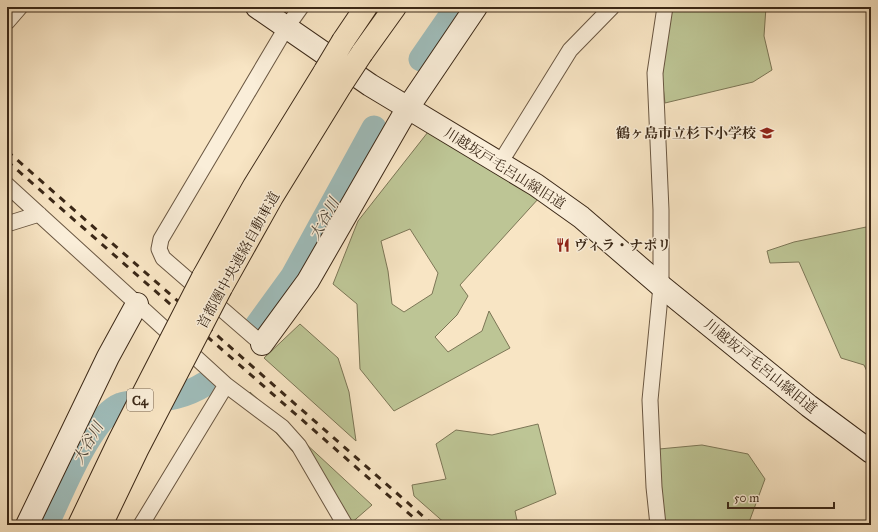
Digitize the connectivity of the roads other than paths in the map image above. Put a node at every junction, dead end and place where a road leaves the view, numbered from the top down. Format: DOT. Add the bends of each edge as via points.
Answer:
graph roads {
  1 [pos="20,7"];
  2 [pos="258,7"];
  3 [pos="301,7"];
  4 [pos="366,7"];
  5 [pos="395,7"];
  6 [pos="476,7"];
  7 [pos="612,7"];
  8 [pos="665,7"];
  9 [pos="7,22"];
  10 [pos="286,28"];
  11 [pos="407,109"];
  12 [pos="500,163"];
  13 [pos="7,185"];
  14 [pos="39,214"];
  15 [pos="7,224"];
  16 [pos="661,286"];
  17 [pos="137,304"];
  18 [pos="262,344"];
  19 [pos="226,385"];
  20 [pos="871,452"];
  21 [pos="27,525"];
  22 [pos="78,525"];
  23 [pos="101,525"];
  24 [pos="141,525"];
  25 [pos="345,525"];
  26 [pos="658,525"];
  1 -- 9 [label="street"];
  2 -- 10 [label="street, 川越坂戸毛呂山線旧道"];
  3 -- 10 [label="street"];
  4 -- 22 [label="highway, 首都圏中央連絡自動車道 / C4, bridge" via="254,186 203,276"];
  5 -- 23 [label="highway, 首都圏中央連絡自動車道 / C4, bridge" via="341,85 272,197 221,288"];
  6 -- 11 [label="street"];
  7 -- 12 [label="street" via="570,50"];
  8 -- 16 [label="street" via="655,73 661,210"];
  10 -- 11 [label="street, 川越坂戸毛呂山線旧道"];
  10 -- 18 [label="street" via="161,239 159,249 162,258"];
  11 -- 12 [label="street, 川越坂戸毛呂山線旧道"];
  11 -- 18 [label="street" via="308,281"];
  12 -- 16 [label="street, 川越坂戸毛呂山線旧道" via="581,217"];
  13 -- 14 [label="street"];
  14 -- 15 [label="street"];
  14 -- 17 [label="street"];
  16 -- 20 [label="street, 川越坂戸毛呂山線旧道" via="809,406"];
  16 -- 26 [label="street" via="650,400"];
  17 -- 19 [label="street"];
  17 -- 21 [label="street" via="105,363"];
  19 -- 24 [label="street"];
  19 -- 25 [label="street" via="282,427 299,446"];
}
